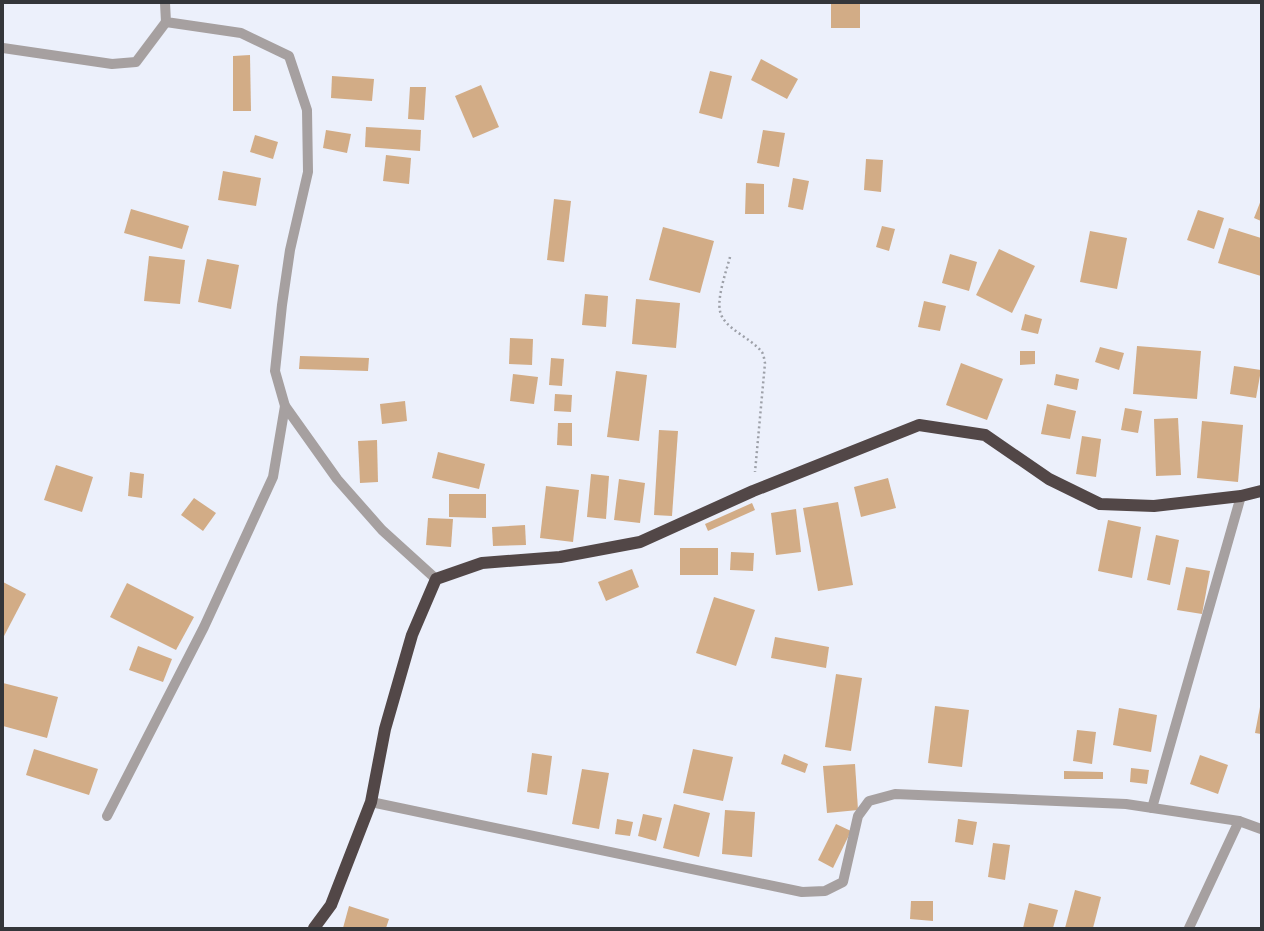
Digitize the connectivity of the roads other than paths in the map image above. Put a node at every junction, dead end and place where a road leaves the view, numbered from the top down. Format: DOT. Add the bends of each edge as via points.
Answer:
graph roads {
  1 [pos="165,3"];
  2 [pos="166,22"];
  3 [pos="3,48"];
  4 [pos="286,406"];
  5 [pos="1261,491"];
  6 [pos="1241,496"];
  7 [pos="436,579"];
  8 [pos="371,802"];
  9 [pos="1152,808"];
  10 [pos="107,816"];
  11 [pos="1239,821"];
  12 [pos="1261,829"];
  13 [pos="314,928"];
  14 [pos="1189,928"];
  1 -- 2 [label="street"];
  2 -- 3 [label="street" via="136,62 112,64"];
  2 -- 4 [label="street" via="241,33 289,56 307,110 308,172 290,250 275,371"];
  4 -- 7 [label="street" via="337,479 382,530"];
  4 -- 10 [label="street" via="273,478 204,627"];
  5 -- 6 [label="highway"];
  6 -- 7 [label="highway" via="1154,506 1100,504 1049,479 985,435 919,425 753,491 640,542 560,557 482,563"];
  6 -- 9 [label="street"];
  7 -- 8 [label="highway" via="412,635 385,730"];
  8 -- 9 [label="street" via="802,892 825,891 843,882 858,816 869,801 896,794 1126,804"];
  8 -- 13 [label="highway" via="332,905"];
  9 -- 11 [label="street"];
  11 -- 12 [label="street"];
  11 -- 14 [label="street"];
}
